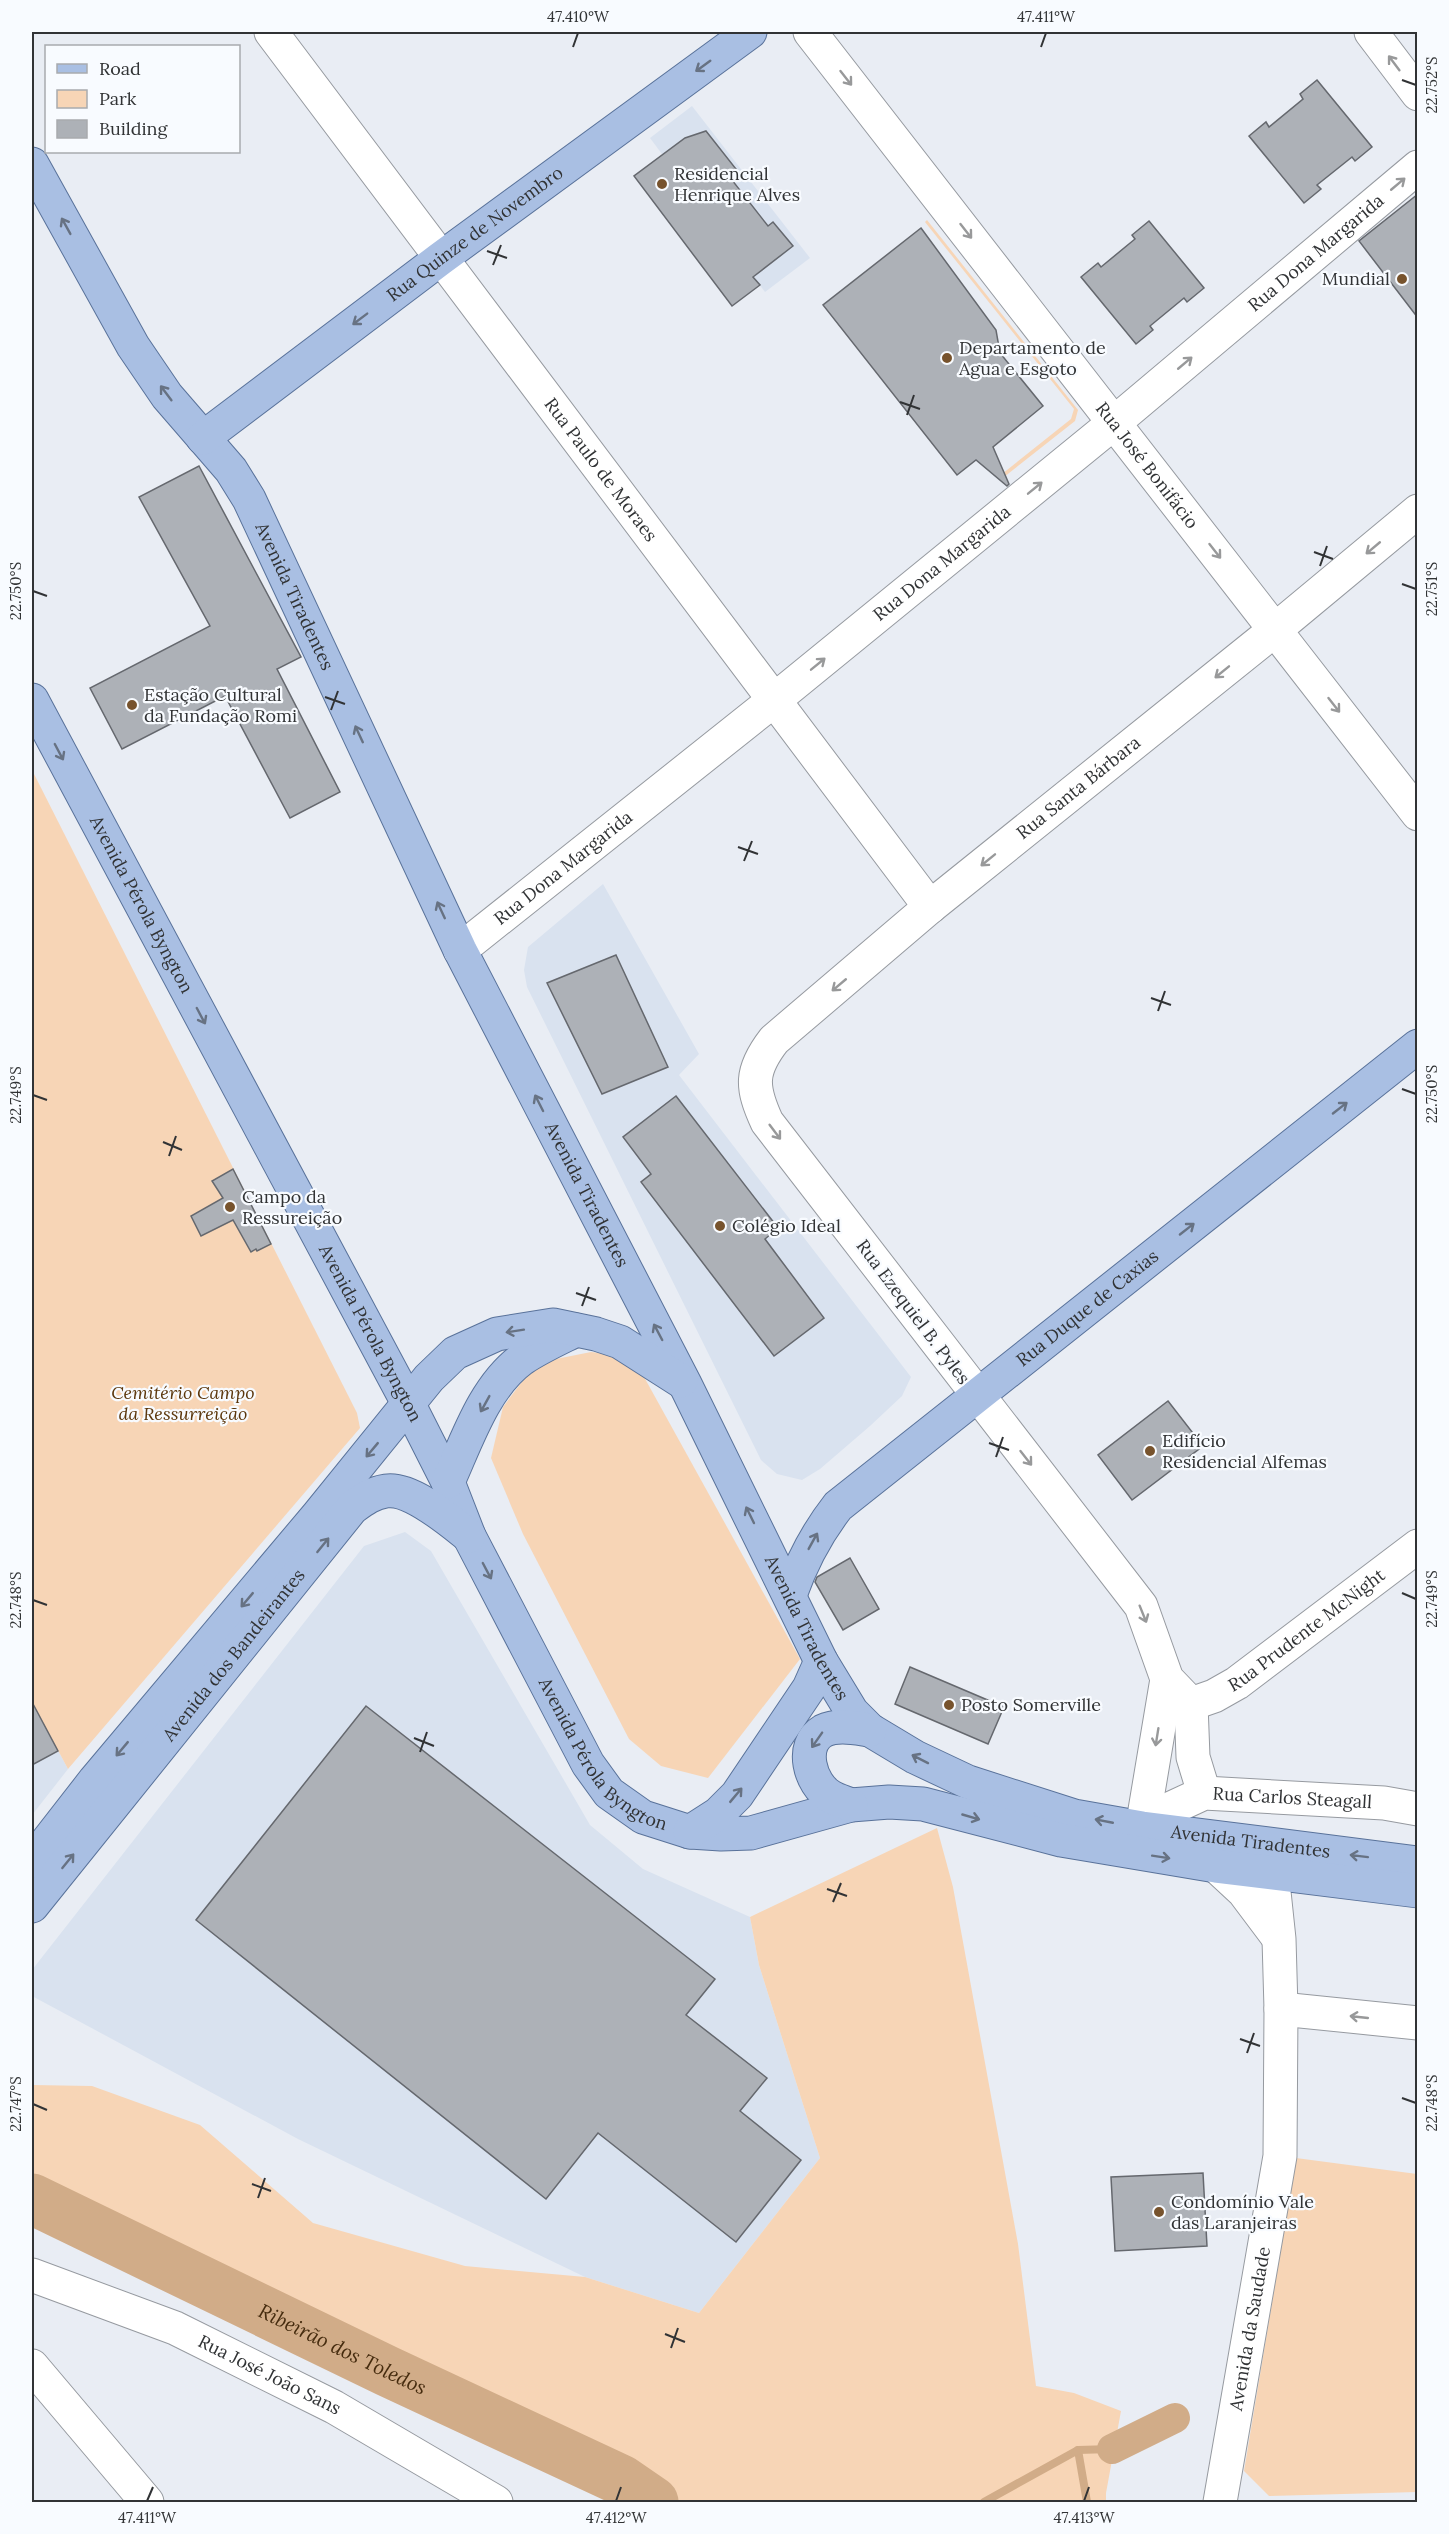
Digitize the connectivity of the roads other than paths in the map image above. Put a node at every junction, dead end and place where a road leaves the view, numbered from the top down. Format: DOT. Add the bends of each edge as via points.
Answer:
graph roads {
  1 [pos="271,32"];
  2 [pos="750,32"];
  3 [pos="810,32"];
  4 [pos="1371,32"];
  5 [pos="1418,94"];
  6 [pos="32,164"];
  7 [pos="1418,167"];
  8 [pos="440,259"];
  9 [pos="1115,422"];
  10 [pos="203,438"];
  11 [pos="1418,511"];
  12 [pos="1276,629"];
  13 [pos="32,700"];
  14 [pos="773,701"];
  15 [pos="1418,814"];
  16 [pos="930,907"];
  17 [pos="460,950"];
  18 [pos="1418,1046"];
  19 [pos="754,1079"];
  20 [pos="577,1329"];
  21 [pos="685,1384"];
  22 [pos="977,1396"];
  23 [pos="409,1405"];
  24 [pos="448,1482"];
  25 [pos="469,1536"];
  26 [pos="1418,1546"];
  27 [pos="790,1595"];
  28 [pos="821,1661"];
  29 [pos="1167,1679"];
  30 [pos="1191,1704"];
  31 [pos="870,1730"];
  32 [pos="1203,1793"];
  33 [pos="851,1805"];
  34 [pos="1418,1809"];
  35 [pos="1142,1828"];
  36 [pos="690,1832"];
  37 [pos="1244,1841"];
  38 [pos="32,1861"];
  39 [pos="1418,1863"];
  40 [pos="1215,1866"];
  41 [pos="1272,1873"];
  42 [pos="1418,1891"];
  43 [pos="32,1906"];
  44 [pos="1279,1939"];
  45 [pos="1281,2009"];
  46 [pos="1418,2023"];
  47 [pos="32,2276"];
  48 [pos="32,2366"];
  49 [pos="147,2502"];
  50 [pos="496,2502"];
  51 [pos="1220,2502"];
  1 -- 8 [label="street, Rua Paulo de Moraes"];
  2 -- 8 [label="main road, Rua Quinze de Novembro, one-way"];
  3 -- 9 [label="street, Rua José Bonifácio, one-way"];
  5 -- 4 [label="street, one-way"];
  10 -- 6 [label="main road, Avenida Tiradentes, one-way" via="133,346"];
  9 -- 7 [label="street, Rua Dona Margarida, one-way"];
  8 -- 10 [label="main road, Rua Quinze de Novembro, one-way"];
  8 -- 14 [label="street, Rua Paulo de Moraes"];
  9 -- 12 [label="street, Rua José Bonifácio, one-way"];
  14 -- 9 [label="street, Rua Dona Margarida, one-way"];
  17 -- 10 [label="main road, Avenida Tiradentes, one-way" via="249,499 231,470"];
  11 -- 12 [label="street, Rua Santa Bárbara, one-way"];
  12 -- 15 [label="street, Rua José Bonifácio, one-way"];
  12 -- 16 [label="street, Rua Santa Bárbara, one-way"];
  13 -- 23 [label="main road, Avenida Pérola Byngton, one-way"];
  14 -- 16 [label="street, Rua Paulo de Moraes"];
  14 -- 17 [label="street, Rua Dona Margarida"];
  16 -- 19 [label="street, Rua Santa Bárbara, one-way" via="774,1040 761,1057"];
  21 -- 17 [label="main road, Avenida Tiradentes, one-way"];
  22 -- 18 [label="main road, Rua Duque de Caxias, one-way"];
  19 -- 22 [label="street, Rua Ezequiel B. Pyles, one-way" via="757,1100 767,1122"];
  20 -- 21 [label="main road, Avenida dos Bandeirantes" via="620,1342"];
  20 -- 23 [label="main road, Avenida dos Bandeirantes, one-way" via="553,1325 497,1334 455,1353"];
  20 -- 24 [label="main road, one-way" via="522,1359 497,1383"];
  27 -- 21 [label="main road, Avenida Tiradentes, one-way"];
  27 -- 22 [label="main road, Rua Duque de Caxias, one-way" via="803,1558 838,1506"];
  22 -- 29 [label="street, Rua Ezequiel B. Pyles, one-way" via="1141,1606"];
  23 -- 24 [label="main road, Avenida Pérola Byngton"];
  23 -- 38 [label="main road, Avenida dos Bandeirantes, one-way" via="95,1780"];
  24 -- 25 [label="main road, Avenida Pérola Byngton"];
  25 -- 36 [label="main road, Avenida Pérola Byngton, one-way" via="588,1764 609,1793 643,1817"];
  43 -- 25 [label="main road, Avenida dos Bandeirantes, one-way" via="352,1508 368,1496 389,1490 430,1507"];
  26 -- 30 [label="street, Rua Prudente McNight" via="1237,1683"];
  27 -- 28 [label="main road, Avenida Tiradentes"];
  28 -- 31 [label="main road, Avenida Tiradentes" via="852,1712"];
  36 -- 28 [label="main road, one-way" via="718,1814 737,1795 809,1688"];
  29 -- 30 [label="street"];
  29 -- 35 [label="street, one-way"];
  30 -- 32 [label="street" via="1193,1757"];
  31 -- 33 [label="main road, one-way" via="843,1727 823,1731 813,1742 809,1765 816,1781 828,1795"];
  35 -- 31 [label="main road, Avenida Tiradentes, one-way" via="1074,1816 968,1782"];
  32 -- 34 [label="street, Rua Carlos Steagall" via="1384,1803"];
  32 -- 35 [label="street, Rua Carlos Steagall" via="1163,1812"];
  33 -- 36 [label="main road, Avenida Tiradentes" via="751,1833"];
  33 -- 40 [label="main road, Avenida Tiradentes, one-way" via="923,1804 1061,1840"];
  35 -- 37 [label="main road, Avenida Tiradentes"];
  39 -- 37 [label="main road, Avenida Tiradentes, one-way"];
  37 -- 41 [label="main road"];
  40 -- 41 [label="main road, Avenida Tiradentes"];
  40 -- 44 [label="street" via="1244,1892"];
  41 -- 42 [label="main road, Avenida Tiradentes"];
  41 -- 44 [label="street, Avenida da Saudade"];
  44 -- 45 [label="street, Avenida da Saudade"];
  46 -- 45 [label="street, one-way"];
  45 -- 51 [label="street, Avenida da Saudade" via="1280,2156"];
  47 -- 50 [label="street, Rua José João Sans" via="175,2328 334,2407"];
  48 -- 49 [label="street"];
}
